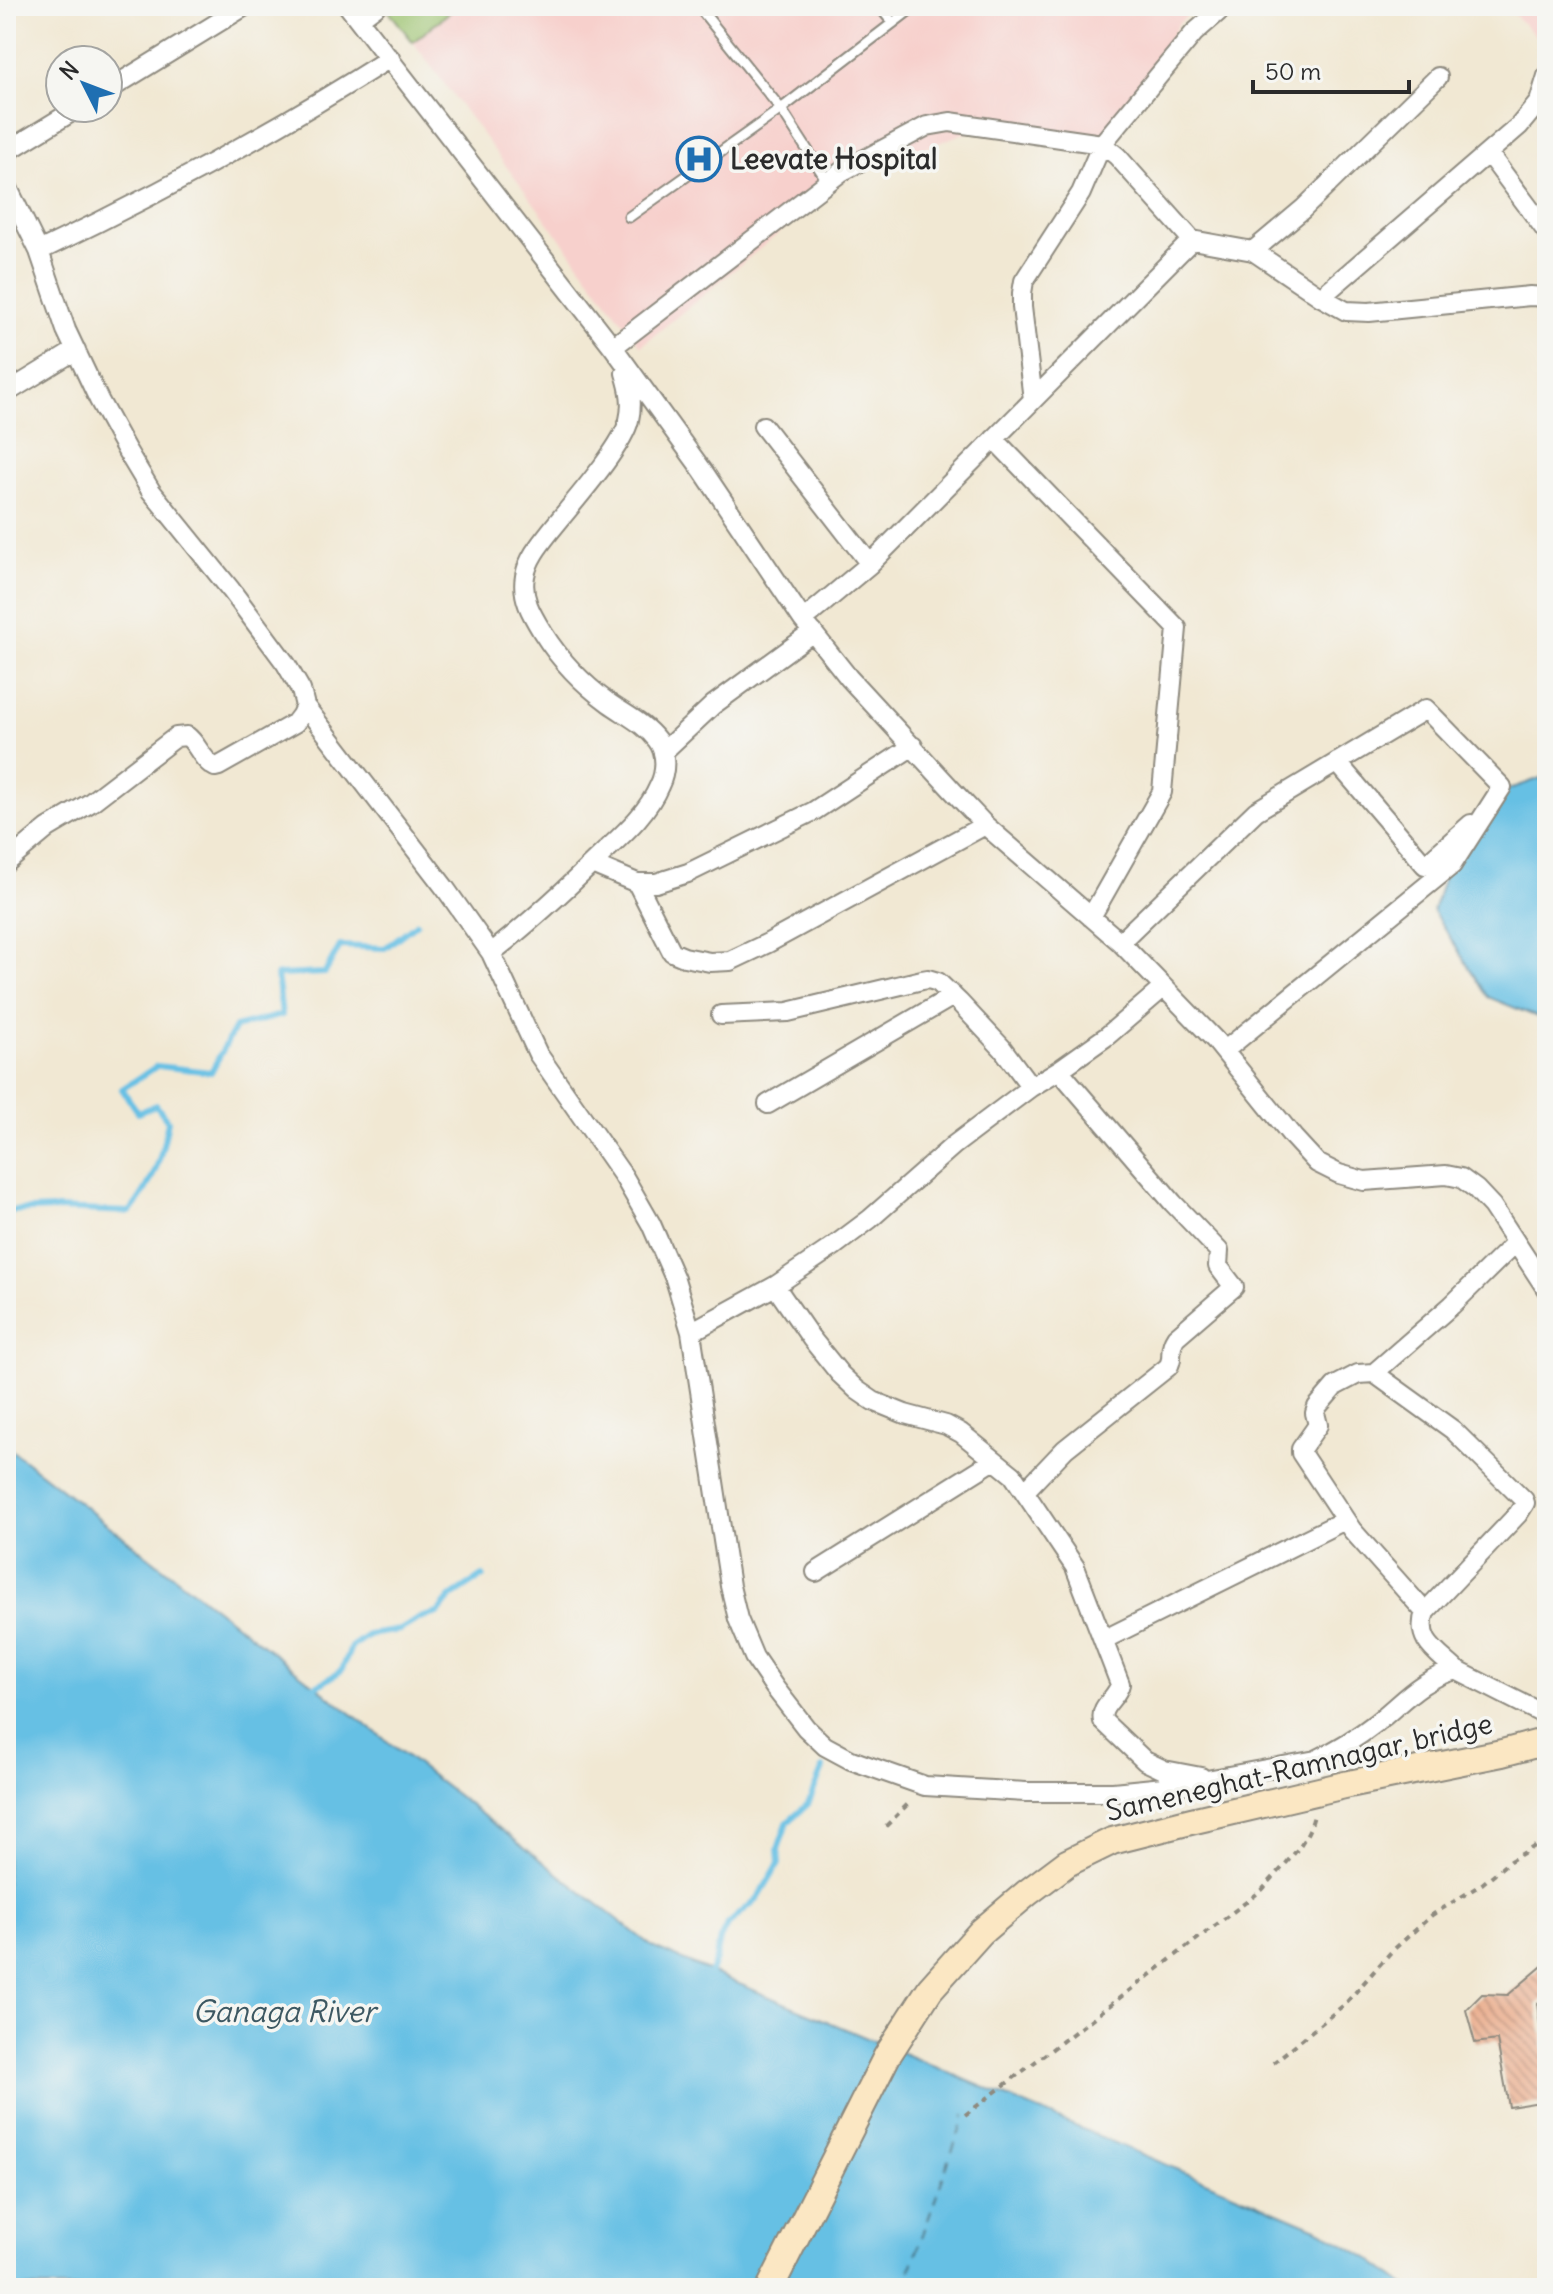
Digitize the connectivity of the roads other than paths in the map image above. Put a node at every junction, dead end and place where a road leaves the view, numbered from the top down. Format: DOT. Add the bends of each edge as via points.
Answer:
graph roads {
  1 [pos="245,6"];
  2 [pos="376,6"];
  3 [pos="698,6"];
  4 [pos="879,6"];
  5 [pos="915,6"];
  6 [pos="1225,6"];
  7 [pos="354,12"];
  8 [pos="893,23"];
  9 [pos="390,58"];
  10 [pos="1547,76"];
  11 [pos="1438,77"];
  12 [pos="124,80"];
  13 [pos="781,109"];
  14 [pos="52,124"];
  15 [pos="1102,144"];
  16 [pos="6,152"];
  17 [pos="1488,153"];
  18 [pos="828,182"];
  19 [pos="6,184"];
  20 [pos="629,217"];
  21 [pos="1547,232"];
  22 [pos="1192,240"];
  23 [pos="39,251"];
  24 [pos="1253,251"];
  25 [pos="1321,297"];
  26 [pos="1547,297"];
  27 [pos="76,350"];
  28 [pos="618,355"];
  29 [pos="6,393"];
  30 [pos="1033,400"];
  31 [pos="763,426"];
  32 [pos="994,439"];
  33 [pos="870,564"];
  34 [pos="808,626"];
  35 [pos="305,706"];
  36 [pos="913,746"];
  37 [pos="664,751"];
  38 [pos="1337,762"];
  39 [pos="1488,808"];
  40 [pos="985,825"];
  41 [pos="6,863"];
  42 [pos="592,864"];
  43 [pos="637,883"];
  44 [pos="1091,917"];
  45 [pos="1120,942"];
  46 [pos="491,953"];
  47 [pos="1163,988"];
  48 [pos="953,996"];
  49 [pos="721,1015"];
  50 [pos="1224,1051"];
  51 [pos="1059,1070"];
  52 [pos="1031,1087"];
  53 [pos="768,1104"];
  54 [pos="1515,1243"];
  55 [pos="775,1286"];
  56 [pos="1547,1290"];
  57 [pos="691,1332"];
  58 [pos="1374,1373"];
  59 [pos="993,1461"];
  60 [pos="1025,1491"];
  61 [pos="1345,1520"];
  62 [pos="816,1572"];
  63 [pos="1425,1612"];
  64 [pos="1103,1640"];
  65 [pos="1456,1670"];
  66 [pos="1547,1716"];
  67 [pos="1547,1741"];
  68 [pos="1214,1780"];
  69 [pos="770,2288"];
  1 -- 12 [label="street"];
  2 -- 7 [label="street"];
  3 -- 13 [label="lane"];
  4 -- 8 [label="lane"];
  5 -- 8 [label="lane"];
  6 -- 15 [label="street" via="1194,33"];
  7 -- 9 [label="street"];
  8 -- 13 [label="lane"];
  9 -- 23 [label="street" via="127,209"];
  9 -- 28 [label="street"];
  10 -- 17 [label="street" via="1539,102"];
  11 -- 24 [label="street"];
  13 -- 18 [label="lane"];
  13 -- 20 [label="lane"];
  14 -- 16 [label="street"];
  15 -- 18 [label="street" via="950,122 927,126"];
  15 -- 22 [label="street"];
  15 -- 30 [label="street" via="1081,193 1024,281"];
  17 -- 21 [label="street"];
  17 -- 25 [label="street"];
  18 -- 28 [label="street"];
  19 -- 23 [label="street"];
  22 -- 24 [label="street"];
  22 -- 30 [label="street"];
  23 -- 27 [label="street"];
  24 -- 25 [label="street"];
  25 -- 26 [label="street" via="1356,313"];
  27 -- 29 [label="street"];
  27 -- 35 [label="street" via="151,491 286,664"];
  28 -- 34 [label="street"];
  28 -- 37 [label="street" via="632,399 629,424 530,561 524,596 549,643 582,681 644,726"];
  30 -- 32 [label="street"];
  31 -- 33 [label="street"];
  32 -- 33 [label="street"];
  32 -- 44 [label="street" via="1177,628 1162,792"];
  33 -- 34 [label="street"];
  34 -- 36 [label="street"];
  34 -- 37 [label="street"];
  35 -- 41 [label="street" via="285,730 215,767 187,736 176,737"];
  35 -- 46 [label="street"];
  36 -- 40 [label="street"];
  36 -- 43 [label="street" via="814,811 688,873"];
  37 -- 42 [label="street" via="660,786 648,806"];
  38 -- 39 [label="street" via="1425,865"];
  38 -- 39 [label="street" via="1426,709 1502,787"];
  38 -- 45 [label="street" via="1256,811"];
  39 -- 50 [label="street" via="1452,865"];
  40 -- 43 [label="street" via="730,961 710,962 672,952"];
  40 -- 44 [label="street"];
  42 -- 43 [label="street"];
  42 -- 46 [label="street"];
  44 -- 45 [label="street"];
  45 -- 47 [label="street"];
  46 -- 57 [label="street" via="538,1054 651,1224"];
  47 -- 50 [label="street"];
  47 -- 51 [label="street"];
  48 -- 49 [label="street" via="928,979 788,1012"];
  48 -- 52 [label="street"];
  48 -- 53 [label="street"];
  50 -- 54 [label="street" via="1317,1163 1364,1181 1461,1178 1492,1206"];
  51 -- 52 [label="street"];
  51 -- 60 [label="street" via="1219,1251 1218,1266 1234,1287 1176,1337 1168,1367 1065,1449"];
  52 -- 55 [label="street" via="870,1219"];
  54 -- 56 [label="street"];
  54 -- 58 [label="street"];
  55 -- 57 [label="street"];
  55 -- 59 [label="street" via="857,1390 905,1414 946,1425"];
  57 -- 68 [label="street" via="738,1619 754,1657 825,1746 925,1786 1113,1792"];
  58 -- 61 [label="street" via="1358,1374 1335,1386 1317,1407 1318,1425 1300,1451"];
  58 -- 63 [label="street" via="1453,1430 1525,1503"];
  59 -- 60 [label="street"];
  59 -- 62 [label="street"];
  60 -- 64 [label="street" via="1075,1567"];
  61 -- 63 [label="street"];
  61 -- 64 [label="street"];
  63 -- 65 [label="street" via="1421,1624 1427,1643"];
  64 -- 68 [label="street" via="1120,1684 1102,1713 1103,1721 1145,1761"];
  65 -- 66 [label="street"];
  65 -- 68 [label="street" via="1414,1689 1334,1752"];
  67 -- 69 [label="main road, Sameneghat-Ramnagar, bridge, bridge" via="1112,1841 1067,1863 981,1932 930,1989 887,2056"];
}
